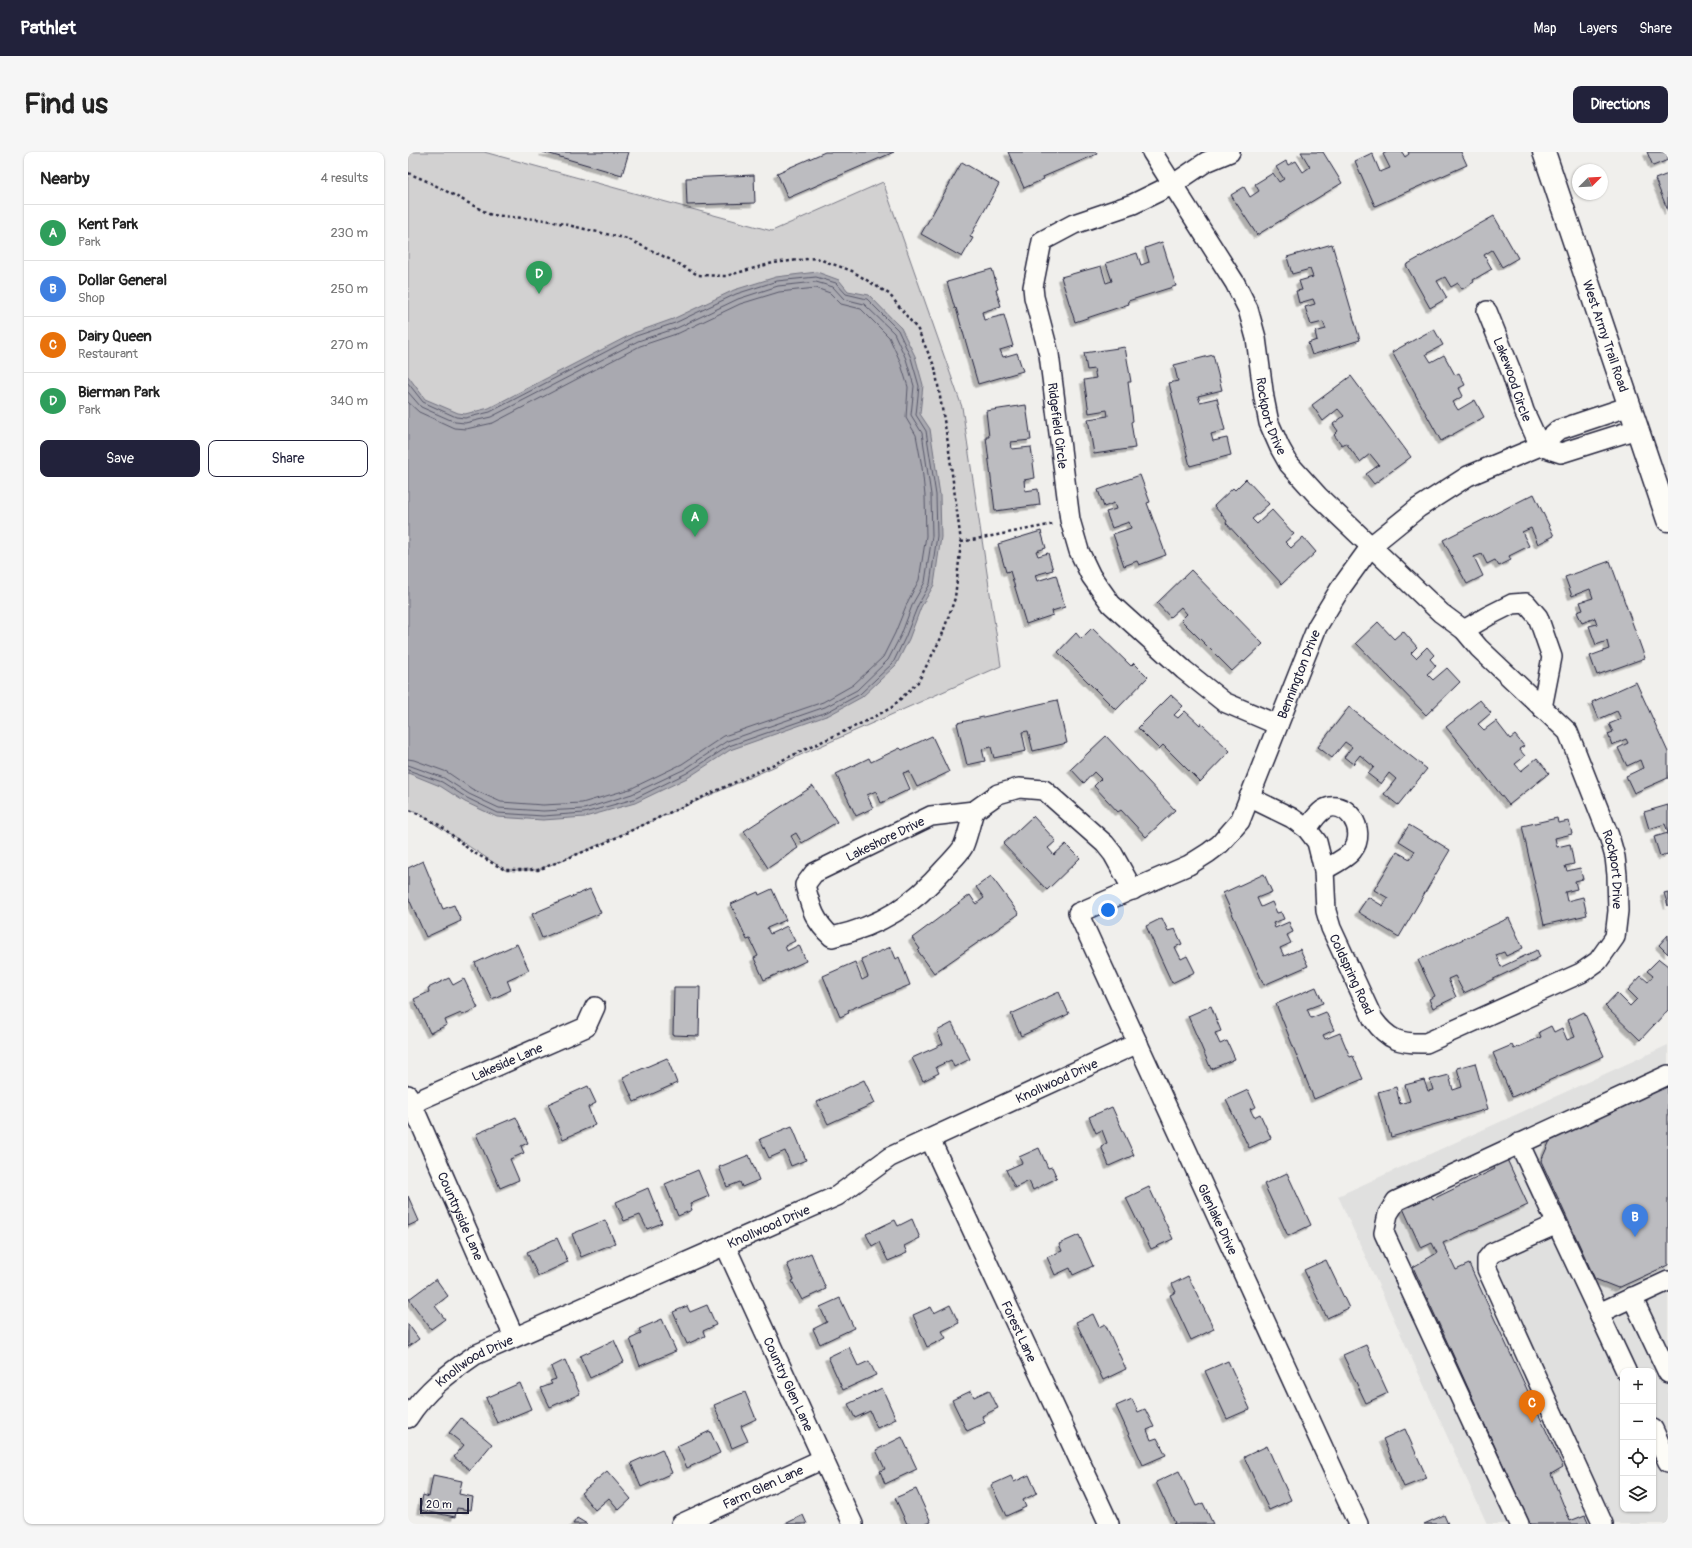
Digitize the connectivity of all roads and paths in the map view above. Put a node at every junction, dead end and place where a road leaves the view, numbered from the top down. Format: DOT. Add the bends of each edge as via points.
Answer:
graph roads {
  1 [pos="1152,152"];
  2 [pos="1230,152"];
  3 [pos="1544,152"];
  4 [pos="408,173"];
  5 [pos="1172,185"];
  6 [pos="1487,311"];
  7 [pos="1630,406"];
  8 [pos="1637,428"];
  9 [pos="1540,446"];
  10 [pos="1070,520"];
  11 [pos="1668,520"];
  12 [pos="961,542"];
  13 [pos="1371,546"];
  14 [pos="1464,630"];
  15 [pos="1542,708"];
  16 [pos="1278,725"];
  17 [pos="1249,798"];
  18 [pos="408,808"];
  19 [pos="974,811"];
  20 [pos="1307,829"];
  21 [pos="1324,870"];
  22 [pos="1132,890"];
  23 [pos="1078,913"];
  24 [pos="1524,998"];
  25 [pos="595,1007"];
  26 [pos="1138,1043"];
  27 [pos="1668,1075"];
  28 [pos="409,1101"];
  29 [pos="930,1138"];
  30 [pos="1520,1143"];
  31 [pos="1557,1224"];
  32 [pos="725,1245"];
  33 [pos="1668,1280"];
  34 [pos="1632,1298"];
  35 [pos="1599,1313"];
  36 [pos="514,1337"];
  37 [pos="1625,1368"];
  38 [pos="1668,1373"];
  39 [pos="408,1418"];
  40 [pos="1656,1436"];
  41 [pos="823,1459"];
  42 [pos="1668,1462"];
  43 [pos="681,1524"];
  44 [pos="853,1524"];
  45 [pos="1109,1524"];
  46 [pos="1358,1524"];
  47 [pos="1519,1524"];
  48 [pos="1603,1524"];
  1 -- 5 [label="street, Rockport Drive"];
  2 -- 5 [label="street, Ridgefield Circle" via="1206,162"];
  3 -- 7 [label="main road, West Army Trail Road"];
  4 -- 12 [label="path" via="491,215 546,220 628,240 698,275 726,276 773,263 816,258 852,271 889,294 918,330 935,368"];
  5 -- 10 [label="street, Ridgefield Circle" via="1114,211 1074,224 1042,242 1033,287 1034,297 1049,354"];
  5 -- 13 [label="street, Rockport Drive" via="1235,283 1248,309 1256,338 1269,423 1280,448 1302,480"];
  6 -- 9 [label="street, Lakewood Circle" via="1524,411"];
  7 -- 8 [label="main road, West Army Trail Road"];
  7 -- 9 [label="street, Bennington Drive" via="1558,430"];
  8 -- 9 [label="street" via="1561,452"];
  8 -- 11 [label="main road, West Army Trail Road"];
  9 -- 13 [label="street, Bennington Drive" via="1499,462 1451,486 1418,508"];
  10 -- 12 [label="path"];
  10 -- 16 [label="street, Ridgefield Circle" via="1079,551 1091,576 1111,604 1126,619 1224,702"];
  12 -- 18 [label="path" via="955,598 941,638 918,682 891,708 862,723 598,846 538,870 505,870 471,851 441,826"];
  13 -- 14 [label="street, Rockport Drive" via="1441,613"];
  13 -- 16 [label="street, Bennington Drive" via="1317,627"];
  14 -- 15 [label="street, Rockport Drive" via="1479,648"];
  14 -- 15 [label="street" via="1512,604 1526,603 1538,616 1552,657"];
  15 -- 24 [label="street, Rockport Drive" via="1568,732 1609,836 1615,858 1618,911 1615,936 1598,961 1581,973"];
  16 -- 17 [label="street, Bennington Drive"];
  17 -- 20 [label="street, Coldspring Road" via="1292,818"];
  17 -- 22 [label="street, Bennington Drive" via="1240,821 1228,836 1208,853 1189,865"];
  19 -- 19 [label="street, Lakeshore Drive" via="963,848 914,900 893,914 846,934 832,937 821,927 812,911 805,885 814,873 931,816"];
  19 -- 22 [label="street" via="1007,790 1044,790 1113,854"];
  20 -- 21 [label="street, Coldspring Road" via="1317,842"];
  20 -- 21 [label="street" via="1315,817 1334,807 1345,811 1358,827 1358,837 1353,850"];
  21 -- 24 [label="street, Coldspring Road" via="1326,911 1331,928 1373,1019 1380,1029 1395,1040 1411,1044 1426,1043"];
  22 -- 23 [label="street, Bennington Drive"];
  23 -- 26 [label="street, Glenlake Drive"];
  25 -- 28 [label="street, Lakeside Lane" via="586,1027"];
  26 -- 29 [label="street, Knollwood Drive"];
  26 -- 46 [label="street, Glenlake Drive"];
  27 -- 30 [label="street"];
  28 -- 36 [label="street, Countryside Lane"];
  29 -- 32 [label="street, Knollwood Drive" via="890,1157 837,1196"];
  29 -- 45 [label="street, Forest Lane"];
  30 -- 31 [label="street"];
  30 -- 47 [label="street" via="1396,1201 1388,1214 1384,1232"];
  31 -- 35 [label="street"];
  31 -- 48 [label="street" via="1492,1254 1487,1259 1487,1269"];
  32 -- 36 [label="street, Knollwood Drive"];
  32 -- 41 [label="street, Country Glen Lane"];
  33 -- 34 [label="street"];
  34 -- 35 [label="street"];
  34 -- 38 [label="street"];
  35 -- 37 [label="street"];
  36 -- 39 [label="street, Knollwood Drive" via="475,1355 448,1373 424,1396"];
  40 -- 42 [label="street"];
  41 -- 43 [label="street, Farm Glen Lane"];
  41 -- 44 [label="street, Country Glen Lane"];
}
